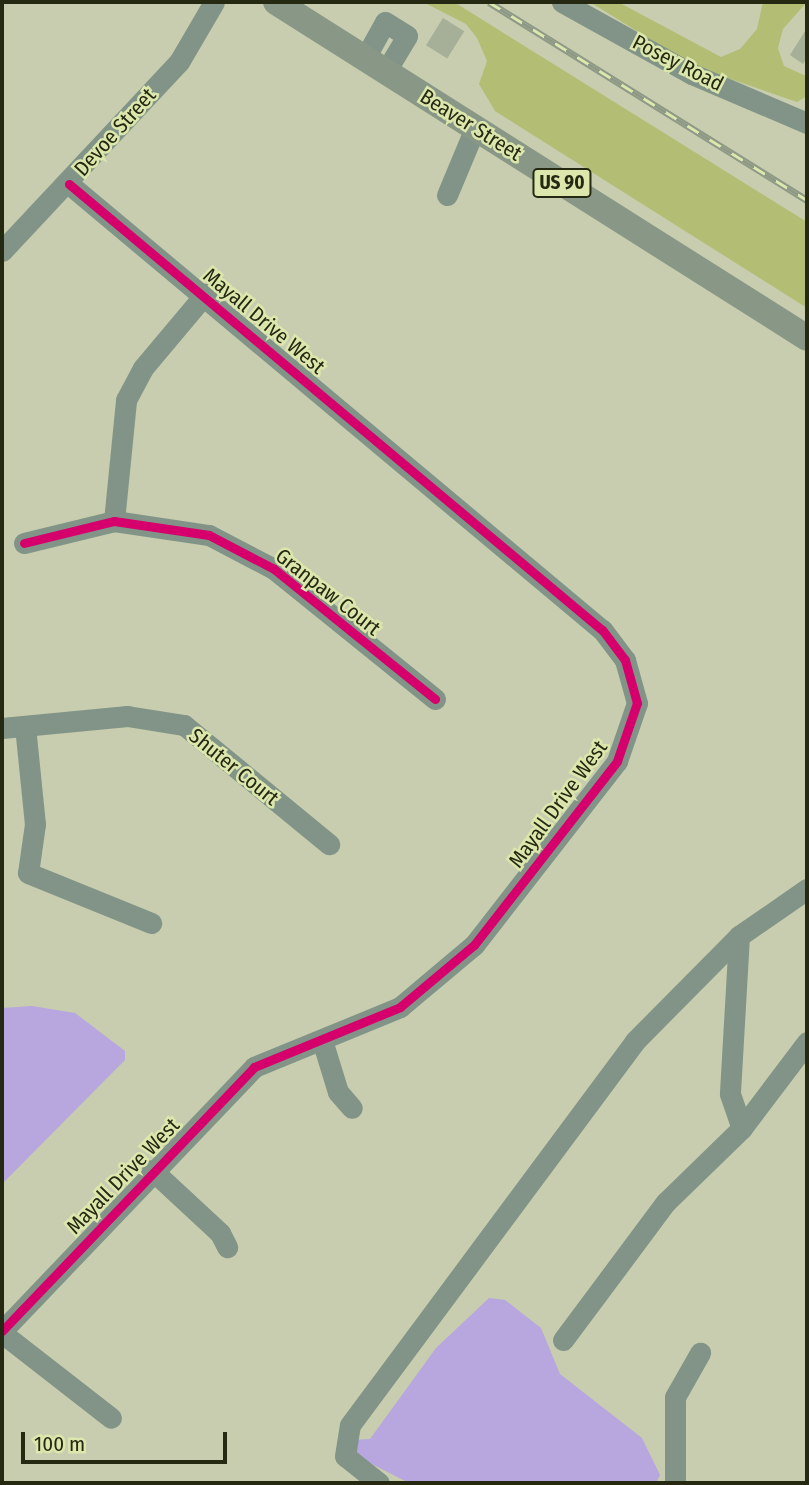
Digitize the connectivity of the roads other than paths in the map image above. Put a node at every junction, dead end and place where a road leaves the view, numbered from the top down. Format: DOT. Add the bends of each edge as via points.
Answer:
graph roads {
  1 [pos="214,2"];
  2 [pos="276,2"];
  3 [pos="562,2"];
  4 [pos="802,121"];
  5 [pos="475,128"];
  6 [pos="69,184"];
  7 [pos="447,195"];
  8 [pos="2,251"];
  9 [pos="205,293"];
  10 [pos="807,338"];
  11 [pos="114,521"];
  12 [pos="24,543"];
  13 [pos="435,699"];
  14 [pos="25,726"];
  15 [pos="2,728"];
  16 [pos="329,844"];
  17 [pos="807,889"];
  18 [pos="151,923"];
  19 [pos="739,936"];
  20 [pos="322,1040"];
  21 [pos="807,1042"];
  22 [pos="352,1108"];
  23 [pos="742,1128"];
  24 [pos="152,1170"];
  25 [pos="227,1247"];
  26 [pos="2,1332"];
  27 [pos="563,1340"];
  28 [pos="700,1353"];
  29 [pos="111,1418"];
  30 [pos="379,1483"];
  31 [pos="676,1483"];
  1 -- 6 [label="street, Devoe Street" via="179,62"];
  2 -- 5 [label="main road, Beaver Street / US 90"];
  3 -- 4 [label="street, Posey Road" via="692,74"];
  5 -- 7 [label="street"];
  5 -- 10 [label="main road, Beaver Street / US 90"];
  6 -- 8 [label="street, Devoe Street"];
  6 -- 9 [label="street, Mayall Drive West"];
  9 -- 11 [label="street" via="143,368 126,400"];
  9 -- 20 [label="street, Mayall Drive West" via="602,630 637,686 617,761 474,945 400,1007"];
  11 -- 12 [label="street, Granpaw Court"];
  11 -- 13 [label="street, Granpaw Court" via="180,528 232,544 274,569"];
  14 -- 15 [label="street, Shuter Court"];
  14 -- 16 [label="street, Shuter Court" via="127,716 184,725"];
  14 -- 18 [label="street" via="35,824 28,873"];
  17 -- 19 [label="street"];
  19 -- 23 [label="street" via="730,1094"];
  19 -- 30 [label="street" via="635,1041 350,1425 345,1456"];
  20 -- 22 [label="street" via="338,1091"];
  20 -- 24 [label="street, Mayall Drive West" via="254,1067"];
  21 -- 23 [label="street"];
  23 -- 27 [label="street" via="666,1202"];
  24 -- 25 [label="street" via="220,1233"];
  24 -- 26 [label="street, Mayall Drive West"];
  26 -- 29 [label="street"];
  28 -- 31 [label="street" via="675,1397"];
}
